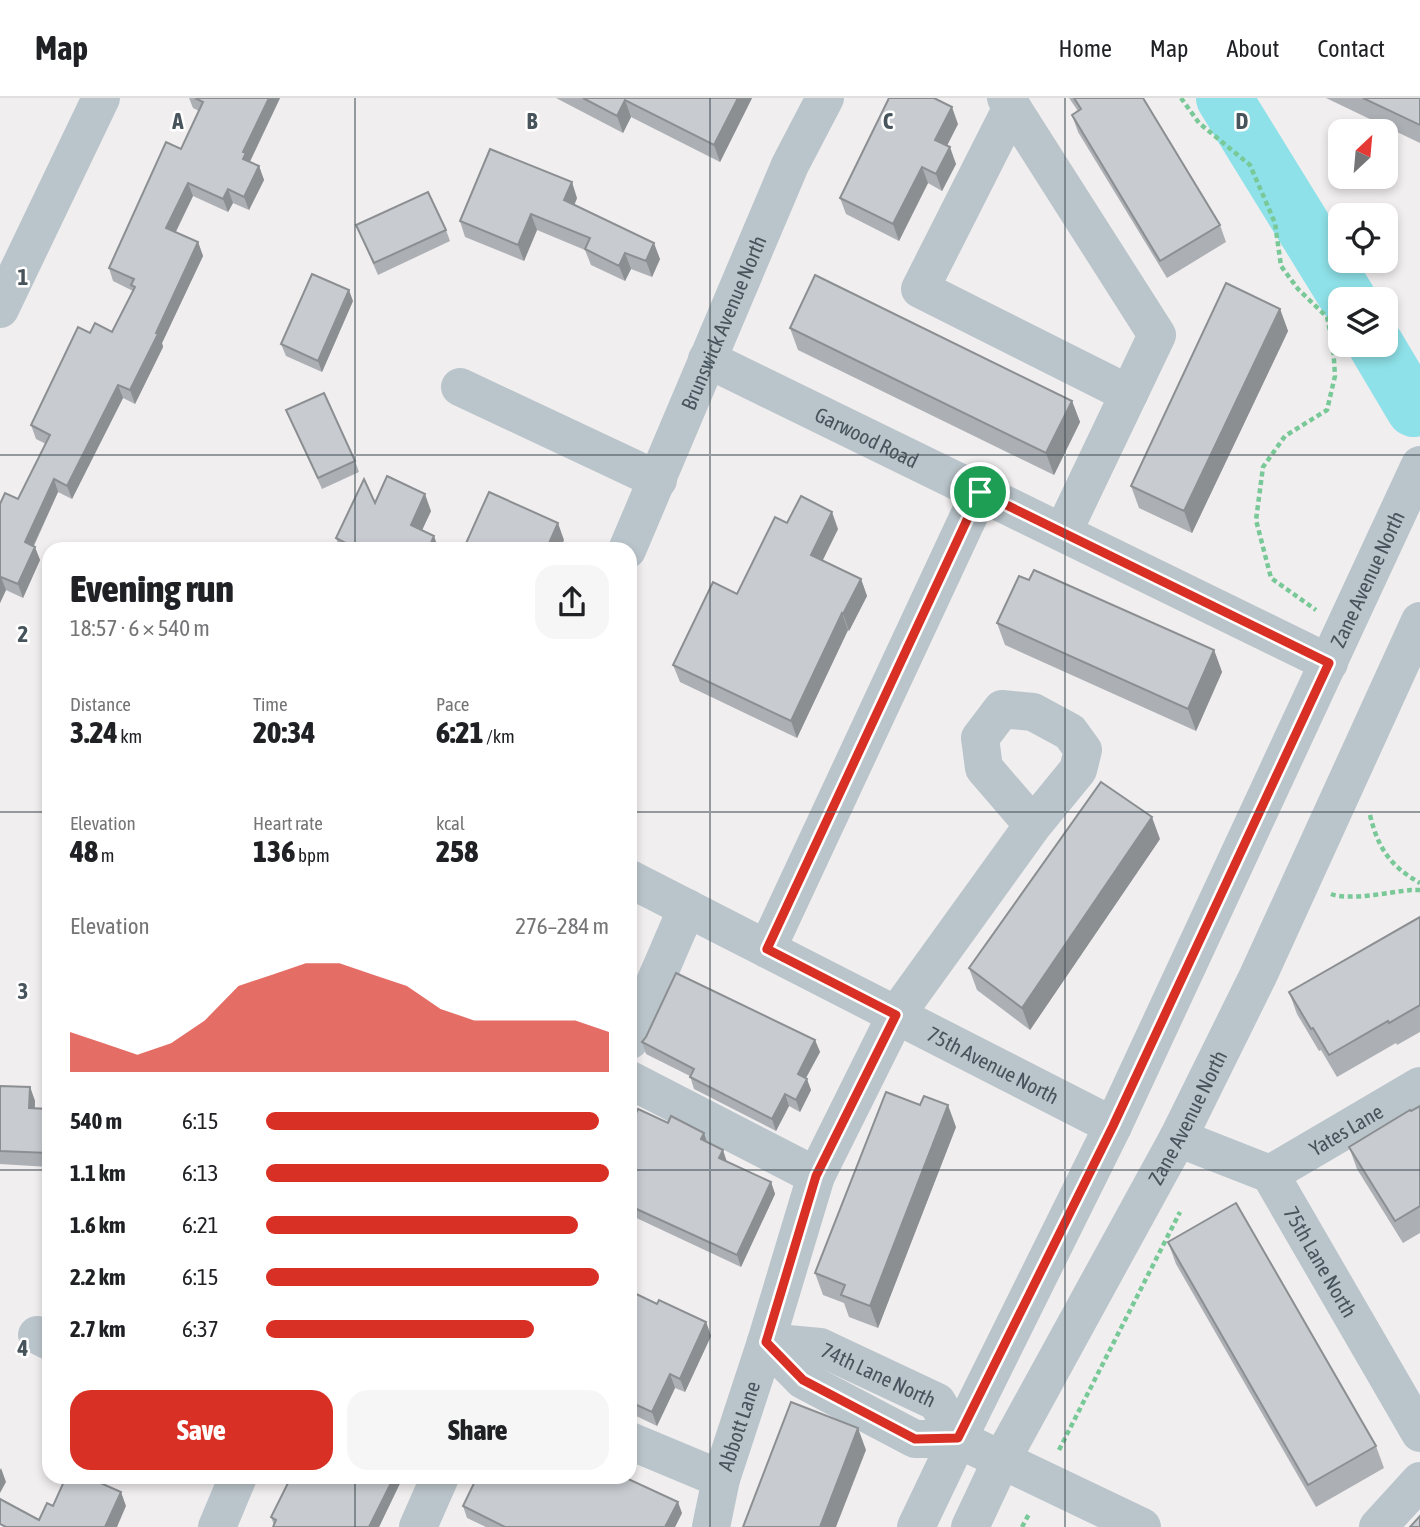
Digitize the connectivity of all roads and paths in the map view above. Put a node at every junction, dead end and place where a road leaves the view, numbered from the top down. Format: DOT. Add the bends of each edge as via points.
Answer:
graph roads {
  1 [pos="101,98"];
  2 [pos="825,98"];
  3 [pos="1181,98"];
  4 [pos="1009,103"];
  5 [pos="0,309"];
  6 [pos="708,359"];
  7 [pos="460,387"];
  8 [pos="1129,394"];
  9 [pos="1420,465"];
  10 [pos="658,480"];
  11 [pos="980,492"];
  12 [pos="1063,533"];
  13 [pos="631,542"];
  14 [pos="1420,621"];
  15 [pos="1347,624"];
  16 [pos="1329,663"];
  17 [pos="1368,811"];
  18 [pos="1033,825"];
  19 [pos="637,883"];
  20 [pos="1420,883"];
  21 [pos="1420,890"];
  22 [pos="1331,894"];
  23 [pos="687,908"];
  24 [pos="767,949"];
  25 [pos="896,1015"];
  26 [pos="637,1024"];
  27 [pos="637,1084"];
  28 [pos="1420,1086"];
  29 [pos="1113,1126"];
  30 [pos="1178,1138"];
  31 [pos="1270,1174"];
  32 [pos="816,1176"];
  33 [pos="1185,1203"];
  34 [pos="766,1342"];
  35 [pos="1420,1433"];
  36 [pos="958,1438"];
  37 [pos="637,1444"];
  38 [pos="1002,1459"];
  39 [pos="721,1479"];
  40 [pos="1045,1479"];
  41 [pos="1420,1482"];
  42 [pos="235,1484"];
  43 [pos="437,1484"];
  44 [pos="217,1527"];
  45 [pos="418,1527"];
  46 [pos="711,1527"];
  47 [pos="916,1527"];
  48 [pos="970,1527"];
  49 [pos="1022,1527"];
  50 [pos="1142,1527"];
  51 [pos="1378,1527"];
  1 -- 5 [label="street"];
  2 -- 6 [label="street, Brunswick Avenue North" via="790,164"];
  3 -- 15 [label="path" via="1199,123 1250,165 1275,223 1281,266 1327,317 1335,376 1327,410 1285,436 1263,467 1256,520 1271,578 1320,613"];
  4 -- 8 [label="street" via="1157,335"];
  4 -- 8 [label="street" via="920,289"];
  6 -- 10 [label="street, Brunswick Avenue North"];
  6 -- 11 [label="street, Garwood Road"];
  7 -- 10 [label="street"];
  8 -- 12 [label="street"];
  9 -- 15 [label="street, Zane Avenue North"];
  10 -- 13 [label="street, Brunswick Avenue North"];
  11 -- 12 [label="street, Garwood Road"];
  11 -- 24 [label="street"];
  12 -- 16 [label="street, Garwood Road"];
  14 -- 30 [label="street, Zane Avenue North" via="1258,976"];
  15 -- 16 [label="street, Zane Avenue North"];
  16 -- 29 [label="street, Zane Avenue North"];
  17 -- 20 [label="path" via="1386,856"];
  18 -- 25 [label="street, Abbott Lane"];
  19 -- 23 [label="street, 75th Avenue North"];
  21 -- 22 [label="path"];
  23 -- 24 [label="street, 75th Avenue North"];
  23 -- 26 [label="street"];
  24 -- 25 [label="street, 75th Avenue North"];
  25 -- 29 [label="street, 75th Avenue North"];
  25 -- 32 [label="street, Abbott Lane"];
  27 -- 32 [label="street"];
  28 -- 31 [label="street, Yates Lane"];
  29 -- 36 [label="street, Zane Avenue North"];
  30 -- 31 [label="street"];
  30 -- 38 [label="street, Zane Avenue North"];
  31 -- 35 [label="street, 75th Lane North"];
  32 -- 34 [label="street, Abbott Lane"];
  33 -- 40 [label="path"];
  34 -- 36 [label="street, 74th Lane North" via="803,1380 915,1439"];
  34 -- 39 [label="street, Abbott Lane"];
  36 -- 38 [label="street"];
  36 -- 47 [label="street, Zane Avenue North"];
  37 -- 39 [label="street"];
  38 -- 40 [label="street"];
  38 -- 48 [label="street, Zane Avenue North"];
  39 -- 46 [label="street, Abbott Lane"];
  40 -- 49 [label="path"];
  40 -- 50 [label="street"];
  41 -- 51 [label="street"];
  42 -- 44 [label="street"];
  43 -- 45 [label="street"];
}
